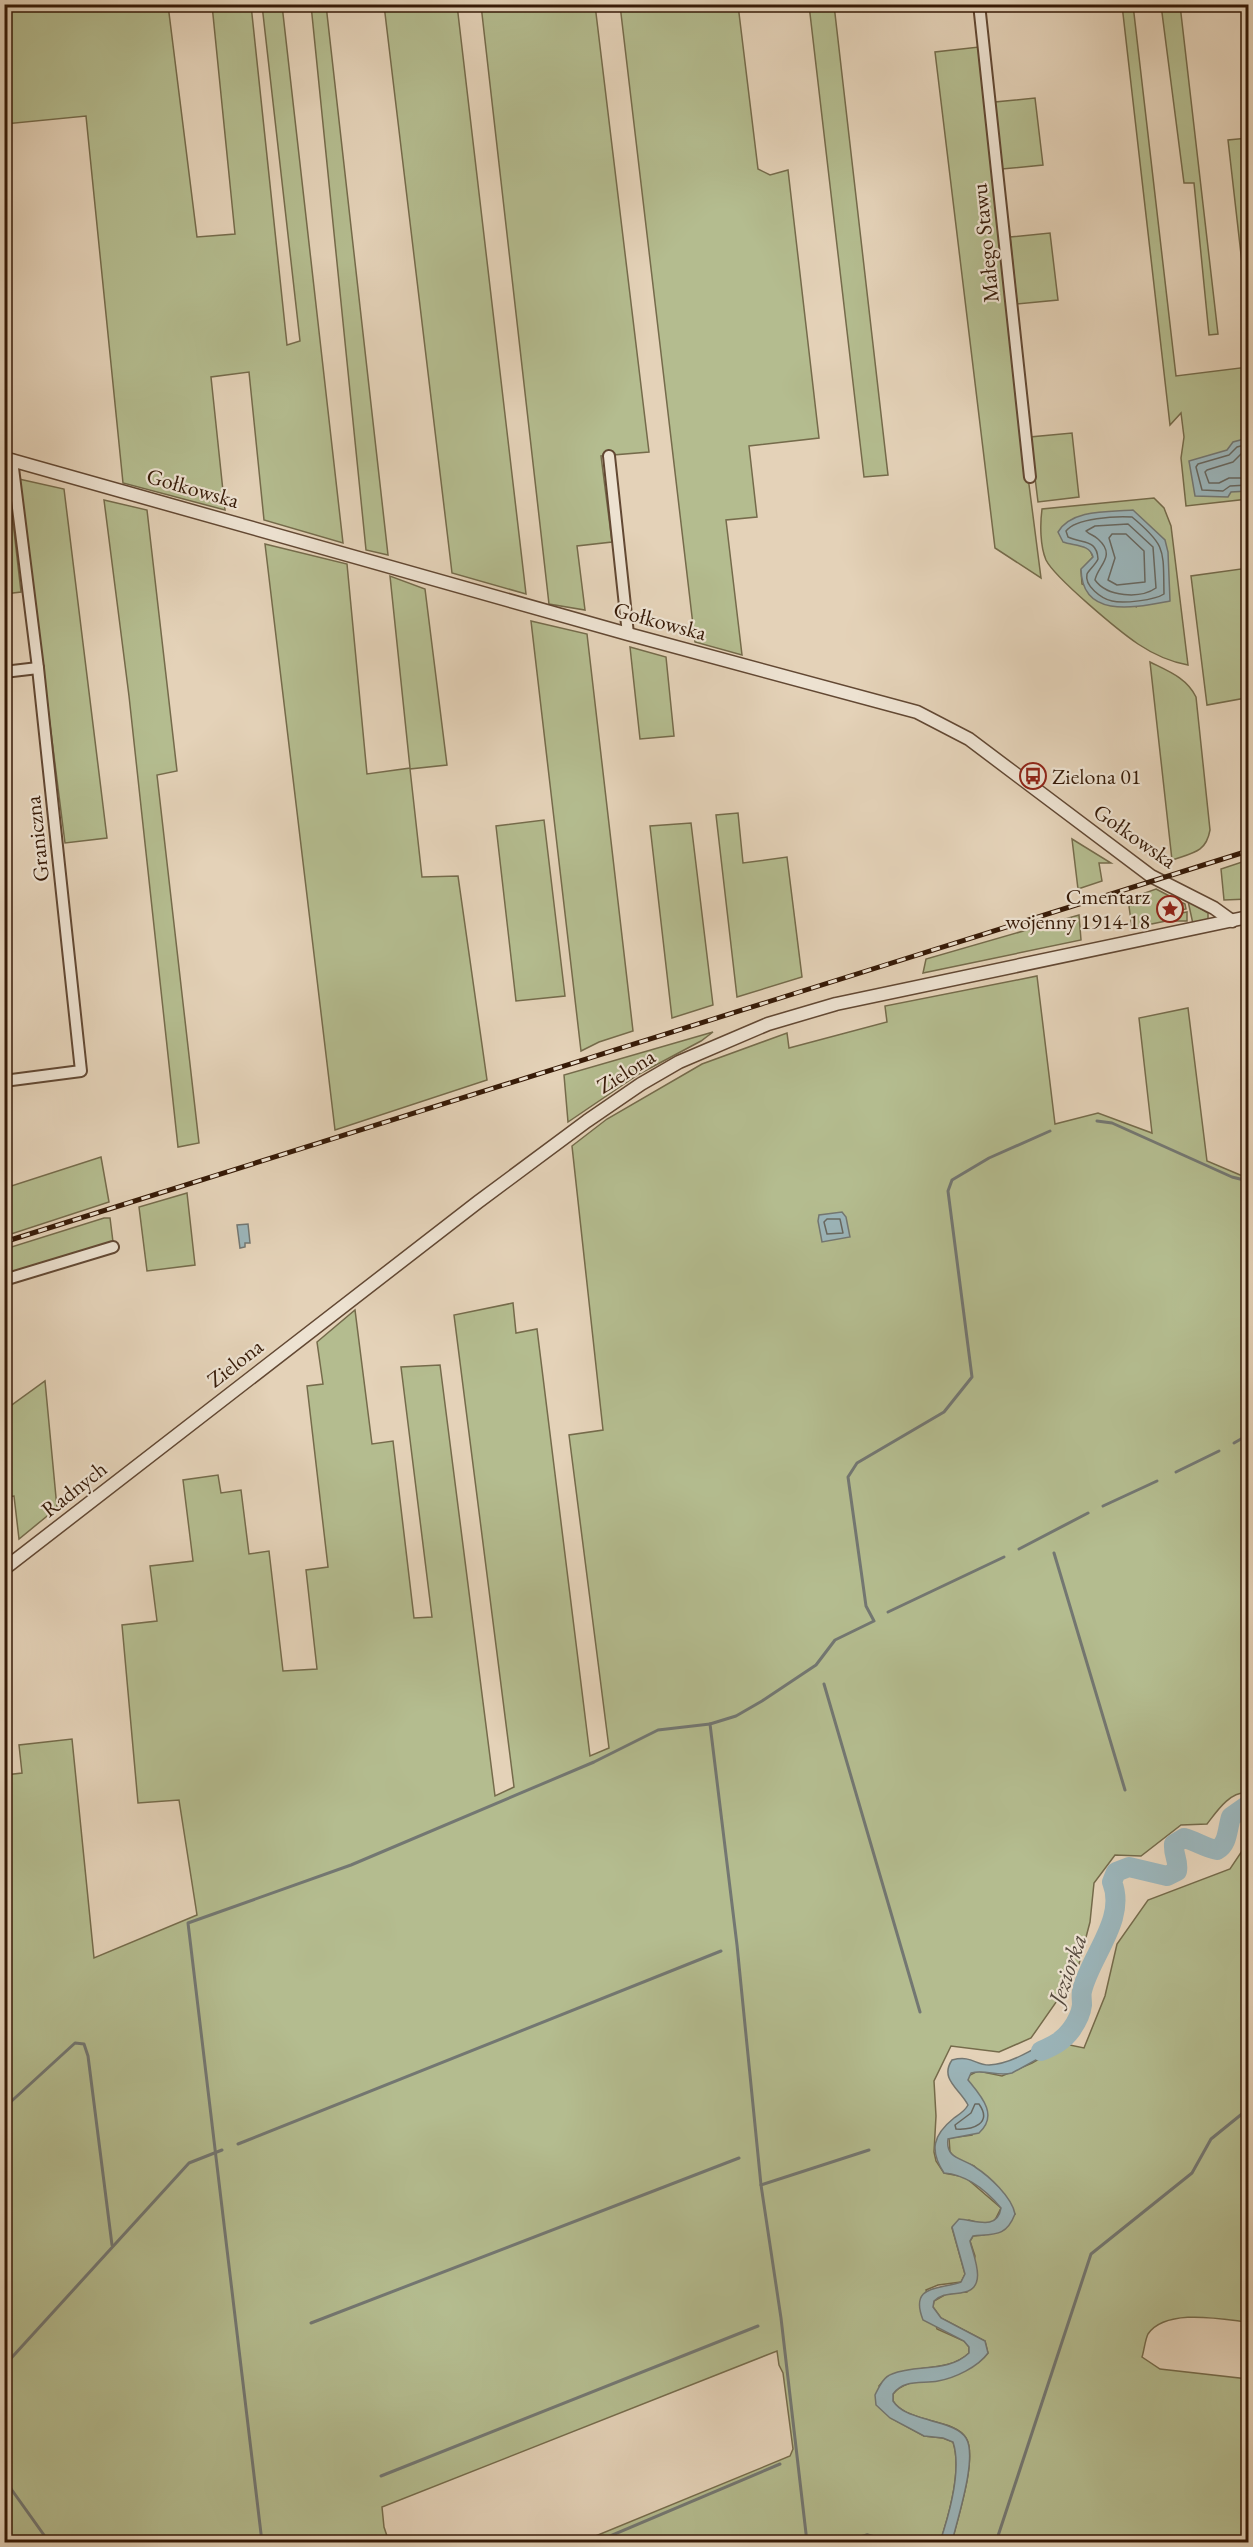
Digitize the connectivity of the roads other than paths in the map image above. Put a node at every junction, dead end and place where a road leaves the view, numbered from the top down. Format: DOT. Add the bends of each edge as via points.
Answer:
graph roads {
  1 [pos="979,4"];
  2 [pos="609,456"];
  3 [pos="8,459"];
  4 [pos="1030,477"];
  5 [pos="628,634"];
  6 [pos="38,668"];
  7 [pos="4,672"];
  8 [pos="1248,917"];
  9 [pos="1232,921"];
  10 [pos="4,1081"];
  11 [pos="112,1247"];
  12 [pos="4,1280"];
  13 [pos="140,1464"];
  14 [pos="4,1569"];
  1 -- 4 [label="street, Małego Stawu"];
  2 -- 5 [label="street"];
  3 -- 5 [label="street, Gołkowska"];
  3 -- 6 [label="street, Graniczna"];
  5 -- 9 [label="street, Gołkowska" via="901,707 935,720 969,739 1151,876"];
  6 -- 7 [label="street"];
  6 -- 10 [label="street, Graniczna" via="81,1071"];
  8 -- 9 [label="street"];
  9 -- 13 [label="street, Zielona" via="837,1004 768,1024 690,1056 641,1084 505,1181"];
  11 -- 12 [label="street"];
  13 -- 14 [label="street, Radnych"];
}
